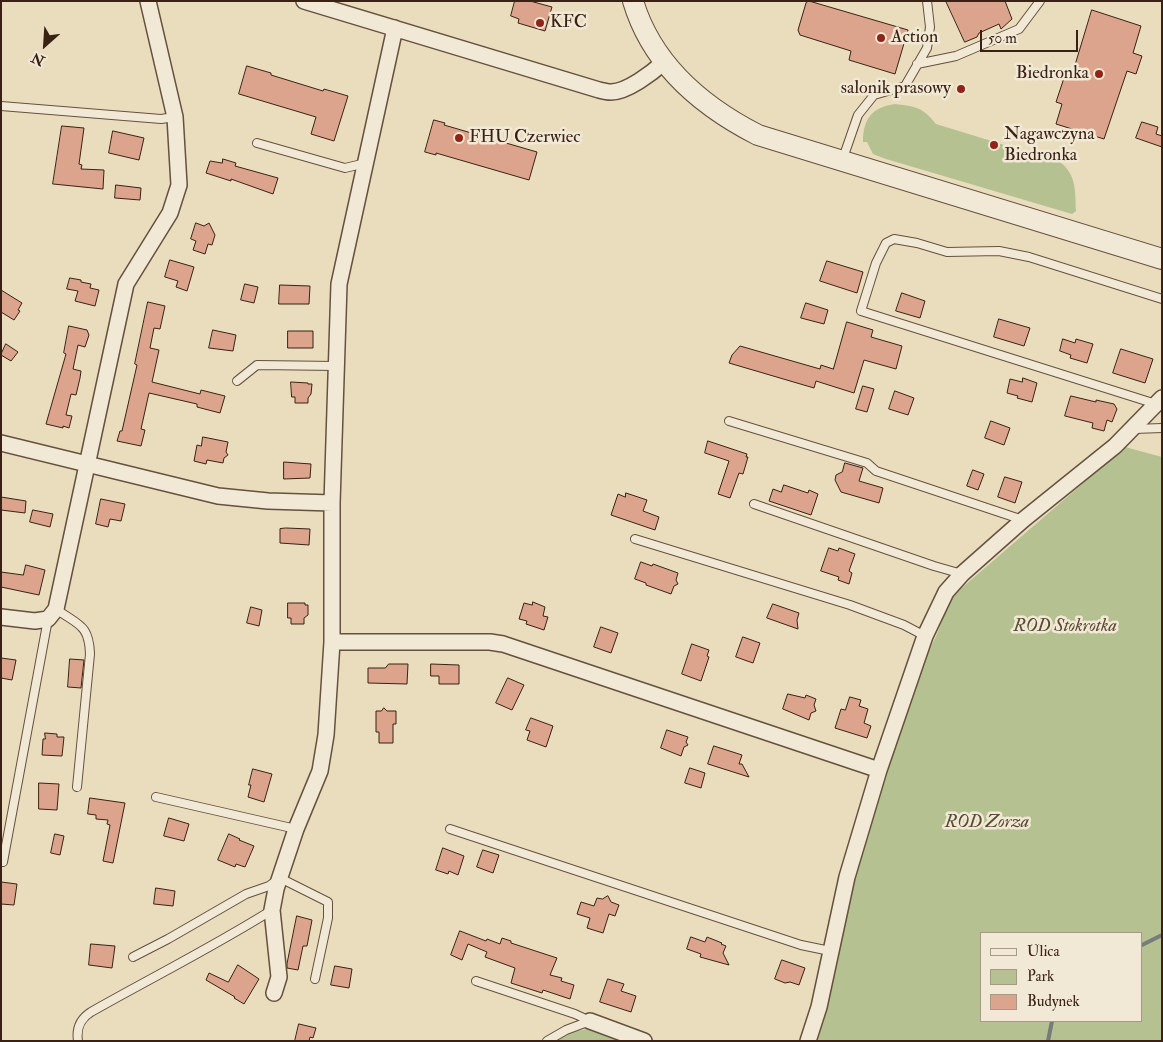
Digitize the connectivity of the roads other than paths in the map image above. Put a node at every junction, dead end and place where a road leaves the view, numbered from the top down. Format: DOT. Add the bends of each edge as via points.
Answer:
graph roads {
  1 [pos="148,1"];
  2 [pos="304,1"];
  3 [pos="620,1"];
  4 [pos="633,1"];
  5 [pos="926,1"];
  6 [pos="1040,1"];
  7 [pos="639,22"];
  8 [pos="395,28"];
  9 [pos="664,62"];
  10 [pos="917,64"];
  11 [pos="1,106"];
  12 [pos="175,117"];
  13 [pos="257,143"];
  14 [pos="842,161"];
  15 [pos="366,163"];
  16 [pos="1162,259"];
  17 [pos="1162,299"];
  18 [pos="336,366"];
  19 [pos="237,381"];
  20 [pos="1159,401"];
  21 [pos="729,420"];
  22 [pos="1162,428"];
  23 [pos="1132,429"];
  24 [pos="1,443"];
  25 [pos="87,464"];
  26 [pos="332,503"];
  27 [pos="754,504"];
  28 [pos="1023,520"];
  29 [pos="635,539"];
  30 [pos="962,574"];
  31 [pos="52,614"];
  32 [pos="1,616"];
  33 [pos="930,633"];
  34 [pos="332,642"];
  35 [pos="879,770"];
  36 [pos="77,787"];
  37 [pos="156,797"];
  38 [pos="450,828"];
  39 [pos="296,829"];
  40 [pos="3,862"];
  41 [pos="280,878"];
  42 [pos="272,910"];
  43 [pos="830,951"];
  44 [pos="133,957"];
  45 [pos="315,979"];
  46 [pos="476,981"];
  47 [pos="274,993"];
  48 [pos="590,1021"];
  49 [pos="78,1041"];
  50 [pos="547,1041"];
  51 [pos="644,1041"];
  52 [pos="808,1041"];
  1 -- 12 [label="street"];
  2 -- 8 [label="street"];
  3 -- 7 [label="street"];
  4 -- 7 [label="street"];
  5 -- 10 [label="lane" via="930,27 927,48"];
  6 -- 10 [label="lane" via="1019,29 956,56"];
  7 -- 9 [label="street"];
  8 -- 9 [label="street" via="613,92 634,84"];
  8 -- 15 [label="street"];
  9 -- 14 [label="street" via="701,100 730,121 758,135"];
  10 -- 14 [label="lane" via="905,86 874,95 858,115"];
  11 -- 12 [label="lane" via="160,119"];
  12 -- 25 [label="street" via="179,185 170,213 126,284"];
  13 -- 15 [label="lane" via="345,168"];
  14 -- 16 [label="street"];
  15 -- 18 [label="street" via="339,284"];
  17 -- 20 [label="lane" via="1029,257 999,251 947,252 894,239 886,243 876,263 861,312"];
  18 -- 19 [label="lane" via="257,365"];
  18 -- 26 [label="street"];
  20 -- 23 [label="street"];
  21 -- 28 [label="lane" via="866,463 876,471"];
  22 -- 23 [label="lane"];
  23 -- 28 [label="street" via="1112,455"];
  24 -- 25 [label="street"];
  25 -- 26 [label="street" via="218,496 268,502"];
  25 -- 31 [label="street"];
  26 -- 34 [label="street"];
  27 -- 30 [label="lane"];
  28 -- 30 [label="street"];
  29 -- 33 [label="lane" via="850,604"];
  30 -- 33 [label="street" via="946,592"];
  31 -- 32 [label="street" via="35,621"];
  31 -- 36 [label="lane" via="85,630 89,639"];
  31 -- 40 [label="lane"];
  33 -- 35 [label="street"];
  34 -- 35 [label="street" via="503,644"];
  34 -- 39 [label="street" via="326,735 320,771"];
  35 -- 43 [label="street" via="847,877"];
  37 -- 39 [label="lane"];
  38 -- 43 [label="lane" via="801,945"];
  39 -- 41 [label="street"];
  41 -- 42 [label="street"];
  41 -- 44 [label="lane"];
  41 -- 45 [label="lane" via="328,902 328,918"];
  42 -- 47 [label="street" via="279,977"];
  42 -- 49 [label="lane" via="91,1012 80,1023"];
  43 -- 52 [label="street" via="819,1007"];
  46 -- 48 [label="lane"];
  48 -- 50 [label="lane"];
  48 -- 51 [label="street"];
}
